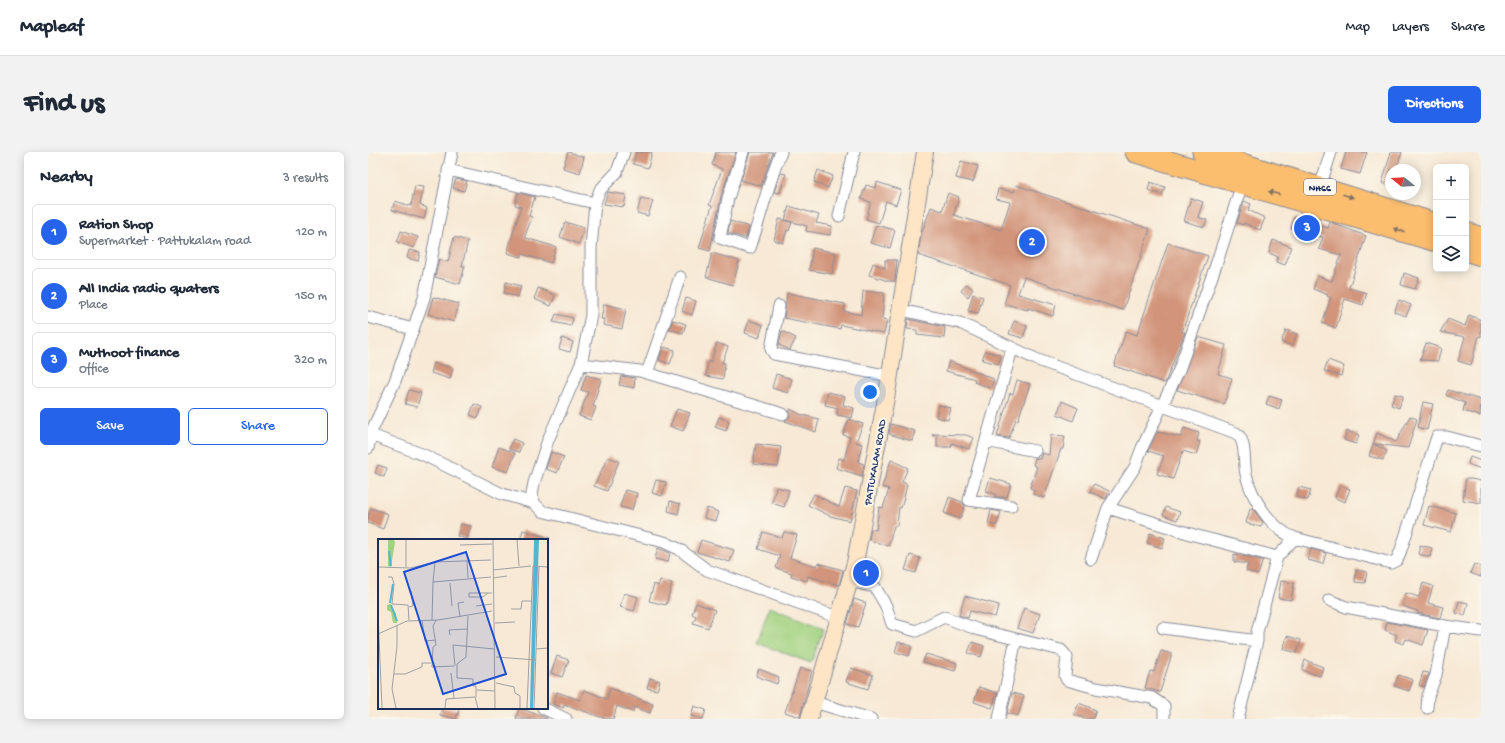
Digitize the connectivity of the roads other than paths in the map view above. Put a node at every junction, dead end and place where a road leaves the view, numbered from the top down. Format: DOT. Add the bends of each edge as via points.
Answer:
graph roads {
  1 [pos="452,152"];
  2 [pos="624,152"];
  3 [pos="743,152"];
  4 [pos="780,152"];
  5 [pos="854,152"];
  6 [pos="925,152"];
  7 [pos="1136,152"];
  8 [pos="1204,152"];
  9 [pos="1331,152"];
  10 [pos="448,170"];
  11 [pos="1242,184"];
  12 [pos="1320,187"];
  13 [pos="595,202"];
  14 [pos="839,216"];
  15 [pos="1433,223"];
  16 [pos="1469,234"];
  17 [pos="1481,238"];
  18 [pos="1433,240"];
  19 [pos="1469,251"];
  20 [pos="1481,255"];
  21 [pos="680,277"];
  22 [pos="779,306"];
  23 [pos="900,310"];
  24 [pos="368,317"];
  25 [pos="413,329"];
  26 [pos="1012,349"];
  27 [pos="581,364"];
  28 [pos="647,373"];
  29 [pos="890,376"];
  30 [pos="1162,405"];
  31 [pos="783,414"];
  32 [pos="371,435"];
  33 [pos="986,441"];
  34 [pos="1481,446"];
  35 [pos="368,448"];
  36 [pos="1035,451"];
  37 [pos="534,503"];
  38 [pos="1011,506"];
  39 [pos="1108,508"];
  40 [pos="1295,538"];
  41 [pos="1276,557"];
  42 [pos="1091,559"];
  43 [pos="850,581"];
  44 [pos="1329,600"];
  45 [pos="840,618"];
  46 [pos="1445,626"];
  47 [pos="1163,628"];
  48 [pos="1481,631"];
  49 [pos="1016,640"];
  50 [pos="1257,641"];
  51 [pos="814,702"];
  52 [pos="1427,708"];
  53 [pos="545,709"];
  54 [pos="566,719"];
  55 [pos="809,719"];
  56 [pos="871,719"];
  57 [pos="999,719"];
  58 [pos="1164,719"];
  59 [pos="1238,719"];
  1 -- 10 [label="street"];
  2 -- 13 [label="street" via="617,172 600,190"];
  3 -- 4 [label="street" via="728,198 720,238 750,248"];
  5 -- 14 [label="street"];
  6 -- 23 [label="main road, PATTUKALAM ROAD"];
  7 -- 11 [label="highway"];
  8 -- 12 [label="highway, NH66"];
  9 -- 12 [label="street"];
  10 -- 13 [label="street"];
  10 -- 25 [label="street" via="424,298"];
  18 -- 11 [label="highway, one-way"];
  11 -- 30 [label="street" via="1186,351"];
  12 -- 15 [label="highway, NH66, one-way"];
  13 -- 27 [label="street" via="591,248 591,315"];
  16 -- 17 [label="highway"];
  19 -- 20 [label="highway"];
  21 -- 28 [label="street"];
  22 -- 29 [label="street" via="771,349 774,354"];
  23 -- 26 [label="street" via="960,323"];
  23 -- 29 [label="main road, PATTUKALAM ROAD"];
  24 -- 25 [label="street"];
  25 -- 32 [label="street" via="395,381"];
  26 -- 30 [label="street"];
  26 -- 33 [label="street"];
  27 -- 28 [label="street"];
  27 -- 37 [label="street" via="548,440 534,483"];
  28 -- 31 [label="street"];
  29 -- 43 [label="main road, PATTUKALAM ROAD"];
  30 -- 39 [label="street" via="1135,467"];
  30 -- 40 [label="street" via="1240,436 1250,487 1276,527"];
  32 -- 35 [label="street"];
  32 -- 37 [label="street" via="424,455 502,494"];
  33 -- 36 [label="street"];
  33 -- 38 [label="street" via="970,500"];
  34 -- 40 [label="street" via="1447,437 1437,438 1401,550 1394,563"];
  37 -- 45 [label="street" via="542,511 664,542 707,570"];
  39 -- 41 [label="street"];
  39 -- 42 [label="street"];
  40 -- 41 [label="street"];
  41 -- 50 [label="street"];
  43 -- 45 [label="main road, PATTUKALAM ROAD"];
  43 -- 49 [label="street" via="875,587 886,606 892,624 916,631 944,617"];
  44 -- 46 [label="street" via="1346,607"];
  45 -- 51 [label="main road, PATTUKALAM ROAD"];
  46 -- 48 [label="street"];
  46 -- 52 [label="street"];
  47 -- 50 [label="street"];
  49 -- 57 [label="street"];
  49 -- 58 [label="street" via="1061,650 1067,657 1067,680 1152,698 1162,703"];
  50 -- 59 [label="street"];
  51 -- 55 [label="main road, PATTUKALAM ROAD"];
  51 -- 56 [label="street"];
  53 -- 54 [label="street"];
}
